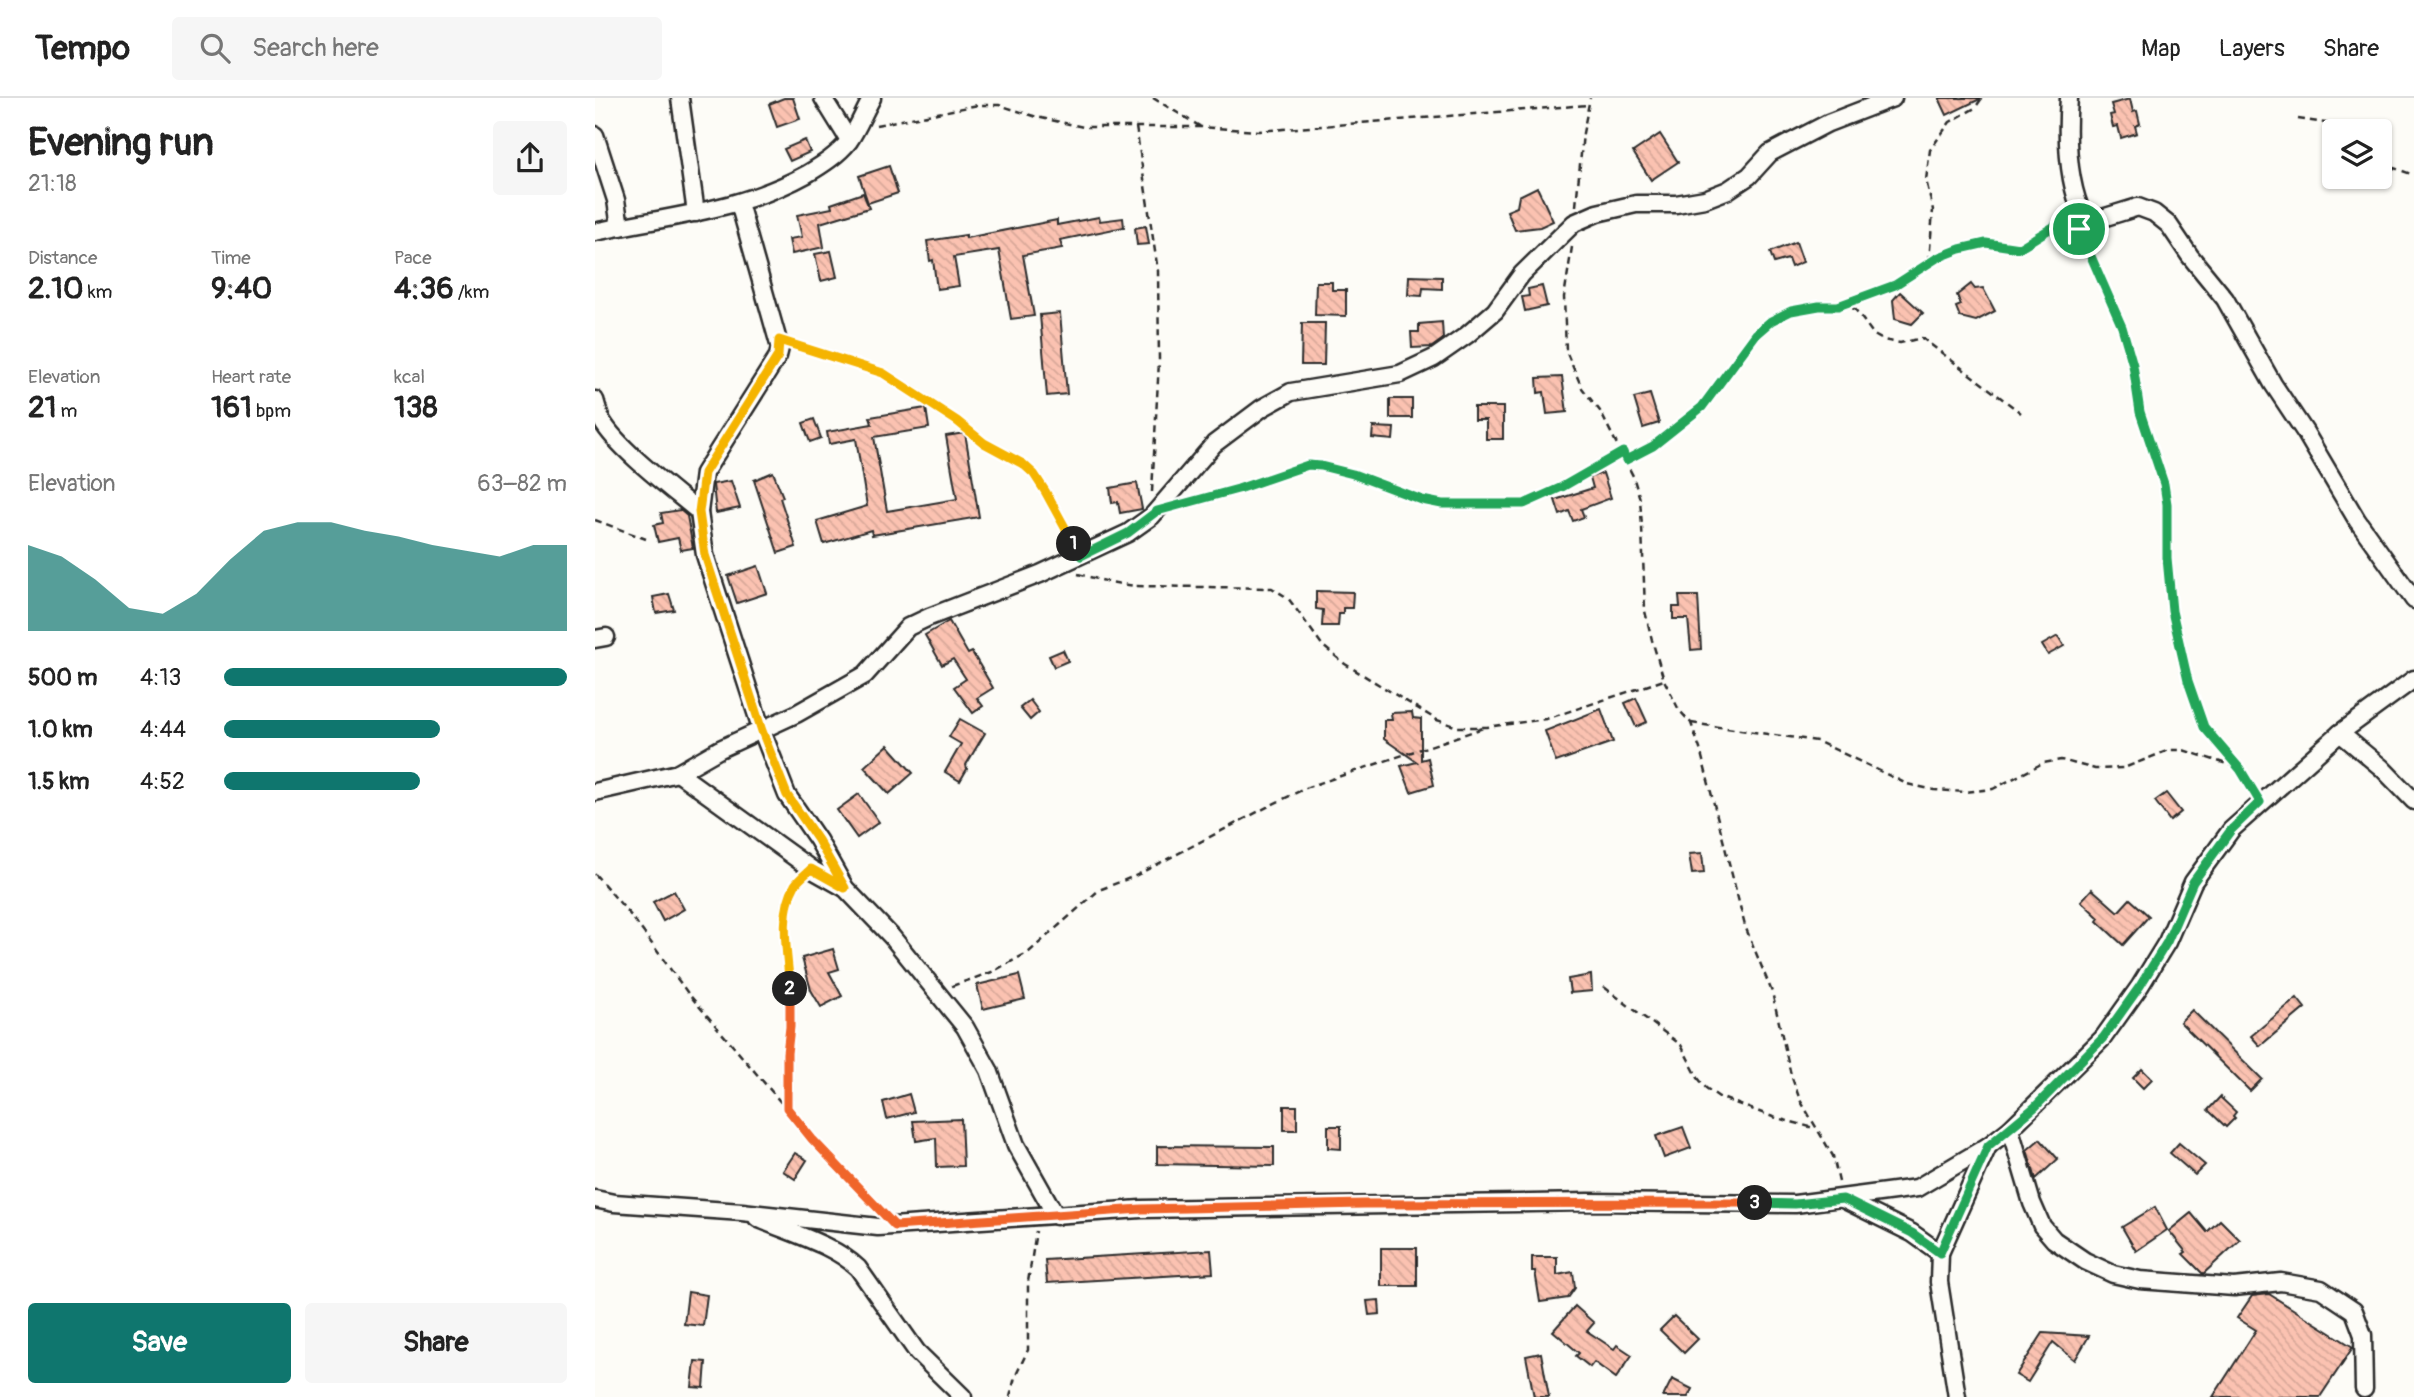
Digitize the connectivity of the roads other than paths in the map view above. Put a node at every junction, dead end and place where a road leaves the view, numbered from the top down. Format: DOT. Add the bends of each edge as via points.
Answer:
graph roads {
  1 [pos="680,98"];
  2 [pos="823,98"];
  3 [pos="872,98"];
  4 [pos="1893,98"];
  5 [pos="2069,98"];
  6 [pos="595,135"];
  7 [pos="852,135"];
  8 [pos="739,203"];
  9 [pos="696,213"];
  10 [pos="620,227"];
  11 [pos="595,232"];
  12 [pos="595,400"];
  13 [pos="699,512"];
  14 [pos="2414,600"];
  15 [pos="2414,679"];
  16 [pos="762,731"];
  17 [pos="2340,733"];
  18 [pos="678,773"];
  19 [pos="595,792"];
  20 [pos="2414,801"];
  21 [pos="845,888"];
  22 [pos="2010,1129"];
  23 [pos="1988,1146"];
  24 [pos="595,1199"];
  25 [pos="1843,1199"];
  26 [pos="742,1212"];
  27 [pos="1056,1216"];
  28 [pos="1940,1253"];
  29 [pos="2364,1389"];
  30 [pos="963,1397"];
  31 [pos="1957,1397"];
  1 -- 9 [label="street"];
  2 -- 7 [label="street"];
  3 -- 7 [label="street"];
  4 -- 16 [label="street" via="1770,153 1749,176 1706,199 1636,204 1574,223 1522,274 1495,311 1434,358 1400,374 1291,392 1262,408 1214,444 1154,514 1128,533 908,627 865,675"];
  5 -- 14 [label="street" via="2070,167 2084,218 2090,221 2138,207 2169,225 2225,299 2357,520"];
  6 -- 10 [label="street"];
  7 -- 8 [label="street" via="822,165 781,188"];
  8 -- 9 [label="street"];
  8 -- 13 [label="street" via="779,340 778,356 704,473"];
  9 -- 10 [label="street"];
  10 -- 11 [label="street"];
  12 -- 13 [label="street" via="611,433"];
  13 -- 16 [label="street" via="705,555"];
  15 -- 17 [label="street"];
  16 -- 18 [label="street"];
  16 -- 21 [label="street" via="787,795"];
  17 -- 20 [label="street"];
  17 -- 22 [label="street" via="2231,830 2193,882 2167,942 2103,1038"];
  18 -- 19 [label="street"];
  18 -- 21 [label="street" via="811,869"];
  21 -- 27 [label="street" via="892,937 977,1045 1016,1145"];
  22 -- 23 [label="street"];
  22 -- 29 [label="street" via="2032,1203 2042,1226 2055,1240 2113,1274 2140,1280 2234,1287 2281,1282 2321,1289 2354,1311 2363,1335"];
  23 -- 25 [label="street" via="1916,1188"];
  23 -- 28 [label="street"];
  24 -- 26 [label="street"];
  25 -- 27 [label="street" via="1795,1204 1323,1205"];
  25 -- 28 [label="street" via="1912,1233"];
  26 -- 27 [label="street" via="878,1227"];
  26 -- 30 [label="street" via="846,1257 918,1352"];
  28 -- 31 [label="street" via="1939,1282"];
}
